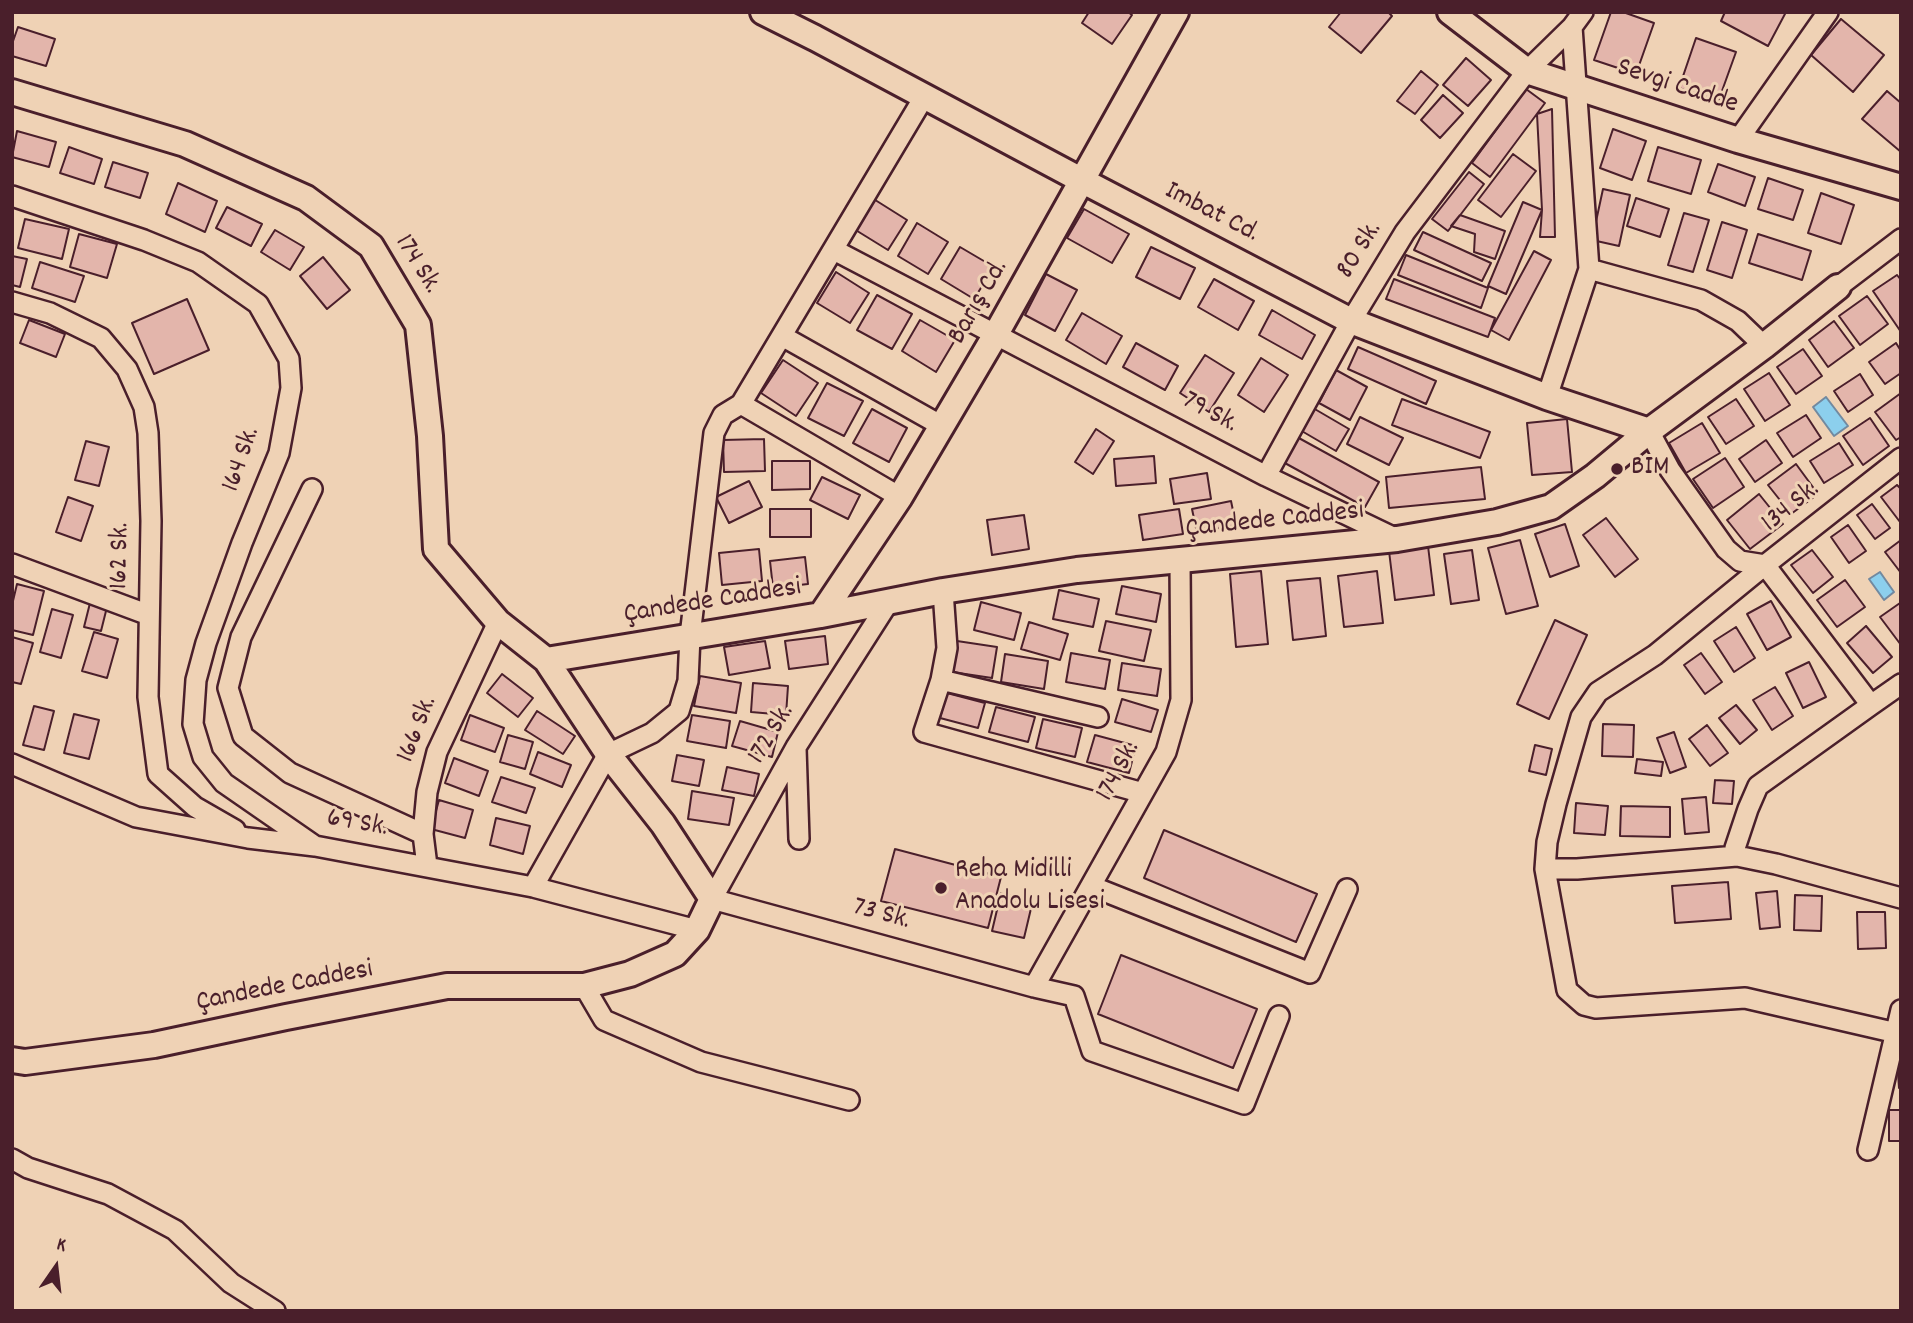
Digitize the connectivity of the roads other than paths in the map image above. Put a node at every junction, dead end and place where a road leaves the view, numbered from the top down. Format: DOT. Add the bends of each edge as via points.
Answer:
graph roads {
  1 [pos="763,12"];
  2 [pos="1176,12"];
  3 [pos="1450,12"];
  4 [pos="1828,12"];
  5 [pos="1578,20"];
  6 [pos="1527,71"];
  7 [pos="1578,88"];
  8 [pos="12,92"];
  9 [pos="924,97"];
  10 [pos="1738,140"];
  11 [pos="1083,181"];
  12 [pos="1901,187"];
  13 [pos="12,196"];
  14 [pos="1901,239"];
  15 [pos="834,250"];
  16 [pos="1589,269"];
  17 [pos="1839,287"];
  18 [pos="12,302"];
  19 [pos="1351,321"];
  20 [pos="996,334"];
  21 [pos="782,336"];
  22 [pos="1764,346"];
  23 [pos="1547,397"];
  24 [pos="741,404"];
  25 [pos="942,426"];
  26 [pos="1649,431"];
  27 [pos="1901,458"];
  28 [pos="1266,476"];
  29 [pos="312,489"];
  30 [pos="900,497"];
  31 [pos="1398,539"];
  32 [pos="1180,562"];
  33 [pos="12,564"];
  34 [pos="1765,565"];
  35 [pos="943,591"];
  36 [pos="888,604"];
  37 [pos="149,615"];
  38 [pos="821,615"];
  39 [pos="498,622"];
  40 [pos="690,636"];
  41 [pos="547,660"];
  42 [pos="941,680"];
  43 [pos="1901,684"];
  44 [pos="1871,705"];
  45 [pos="1098,718"];
  46 [pos="796,747"];
  47 [pos="608,754"];
  48 [pos="12,764"];
  49 [pos="1143,793"];
  50 [pos="423,834"];
  51 [pos="248,838"];
  52 [pos="799,839"];
  53 [pos="315,846"];
  54 [pos="1737,856"];
  55 [pos="427,866"];
  56 [pos="1545,869"];
  57 [pos="1091,886"];
  58 [pos="533,887"];
  59 [pos="1347,889"];
  60 [pos="1901,898"];
  61 [pos="712,899"];
  62 [pos="697,929"];
  63 [pos="583,986"];
  64 [pos="1034,987"];
  65 [pos="1901,1010"];
  66 [pos="1279,1016"];
  67 [pos="1898,1033"];
  68 [pos="12,1060"];
  69 [pos="849,1100"];
  70 [pos="1868,1150"];
  71 [pos="12,1159"];
  72 [pos="275,1311"];
  1 -- 9 [label="street, Imbat Cd."];
  2 -- 11 [label="street, Barış Cd."];
  3 -- 6 [label="street, Sevgi Cadde"];
  4 -- 10 [label="street"];
  5 -- 6 [label="street, 80 Sk."];
  5 -- 7 [label="street"];
  6 -- 7 [label="street, Sevgi Cadde"];
  6 -- 19 [label="street, 80 Sk." via="1405,232"];
  7 -- 10 [label="street, Sevgi Cadde"];
  7 -- 16 [label="street"];
  8 -- 39 [label="street, 174 Sk." via="185,144 306,198 371,246 418,325 436,550"];
  9 -- 11 [label="street, Imbat Cd."];
  9 -- 15 [label="street"];
  10 -- 12 [label="street, Sevgi Cadde"];
  11 -- 19 [label="street, Imbat Cd."];
  11 -- 20 [label="street, Barış Cd."];
  13 -- 53 [label="street, 164 Sk." via="198,262 258,304 289,359 291,388 279,453 206,643 196,680 193,724 203,757 224,783"];
  14 -- 17 [label="street"];
  15 -- 20 [label="street, 79 Sk."];
  15 -- 21 [label="street"];
  16 -- 22 [label="street" via="1701,300 1738,321"];
  16 -- 23 [label="street"];
  17 -- 22 [label="street, Çandede Caddesi"];
  18 -- 37 [label="street, 162 Sk." via="50,313 101,338 127,369 144,407 151,521"];
  19 -- 23 [label="street, Imbat Cd."];
  19 -- 28 [label="street, 80 Sk."];
  20 -- 25 [label="street, Barış Cd."];
  20 -- 28 [label="street, 79 Sk."];
  21 -- 24 [label="street"];
  21 -- 25 [label="street"];
  22 -- 26 [label="street, Çandede Caddesi"];
  23 -- 26 [label="street, Imbat Cd."];
  24 -- 30 [label="street"];
  24 -- 40 [label="street" via="723,415 714,433"];
  25 -- 30 [label="street, Barış Cd."];
  26 -- 31 [label="street, Çandede Caddesi" via="1550,507 1497,522"];
  26 -- 34 [label="street, 134 Sk." via="1670,470 1726,549 1740,561"];
  27 -- 34 [label="street, 134 Sk."];
  28 -- 31 [label="street, 79 Sk."];
  29 -- 50 [label="street" via="241,637 229,688 243,736 290,772"];
  30 -- 38 [label="street, Barış Cd."];
  31 -- 32 [label="street, Çandede Caddesi"];
  32 -- 35 [label="street, Çandede Caddesi" via="1077,570"];
  32 -- 49 [label="street, 174 Sk." via="1181,700 1166,752"];
  33 -- 37 [label="street"];
  34 -- 44 [label="street"];
  34 -- 56 [label="street" via="1656,655 1598,692 1581,717 1556,804"];
  35 -- 36 [label="street, Çandede Caddesi"];
  35 -- 42 [label="street" via="947,648"];
  36 -- 38 [label="street, Çandede Caddesi"];
  36 -- 46 [label="street, 172 Sk."];
  37 -- 51 [label="street, 162 Sk." via="148,697 158,774 195,807"];
  38 -- 40 [label="street, Çandede Caddesi"];
  39 -- 41 [label="street, 174 Sk."];
  39 -- 50 [label="street, 166 Sk." via="437,752"];
  40 -- 41 [label="street, Çandede Caddesi"];
  40 -- 47 [label="street" via="688,681 679,711 652,733"];
  41 -- 47 [label="street"];
  42 -- 45 [label="street"];
  42 -- 49 [label="street" via="924,732"];
  43 -- 44 [label="street"];
  44 -- 54 [label="street" via="1758,786 1735,848"];
  46 -- 52 [label="street"];
  46 -- 61 [label="street, 172 Sk."];
  47 -- 58 [label="street"];
  47 -- 61 [label="street" via="663,824"];
  48 -- 51 [label="street, 69 Sk." via="136,817"];
  49 -- 57 [label="street, 174 Sk."];
  50 -- 55 [label="street, 166 Sk."];
  51 -- 53 [label="street, 69 Sk."];
  53 -- 55 [label="street, 69 Sk."];
  54 -- 56 [label="street"];
  54 -- 60 [label="street"];
  55 -- 58 [label="street, 69 Sk."];
  56 -- 67 [label="street" via="1567,990 1584,1005 1596,1008 1745,998"];
  57 -- 59 [label="street" via="1310,973"];
  57 -- 64 [label="street, 174 Sk."];
  58 -- 62 [label="street, 69 Sk."];
  61 -- 62 [label="street, Çandede Caddesi"];
  61 -- 64 [label="street, 73 Sk."];
  62 -- 63 [label="street, Çandede Caddesi" via="675,954 630,974"];
  63 -- 68 [label="street, Çandede Caddesi" via="447,986 154,1045"];
  63 -- 69 [label="street" via="604,1020 701,1062"];
  64 -- 66 [label="street, 73 Sk." via="1074,996 1092,1051 1244,1104"];
  65 -- 67 [label="street"];
  67 -- 70 [label="street"];
  71 -- 72 [label="street" via="108,1194 176,1230 231,1283"];
}
